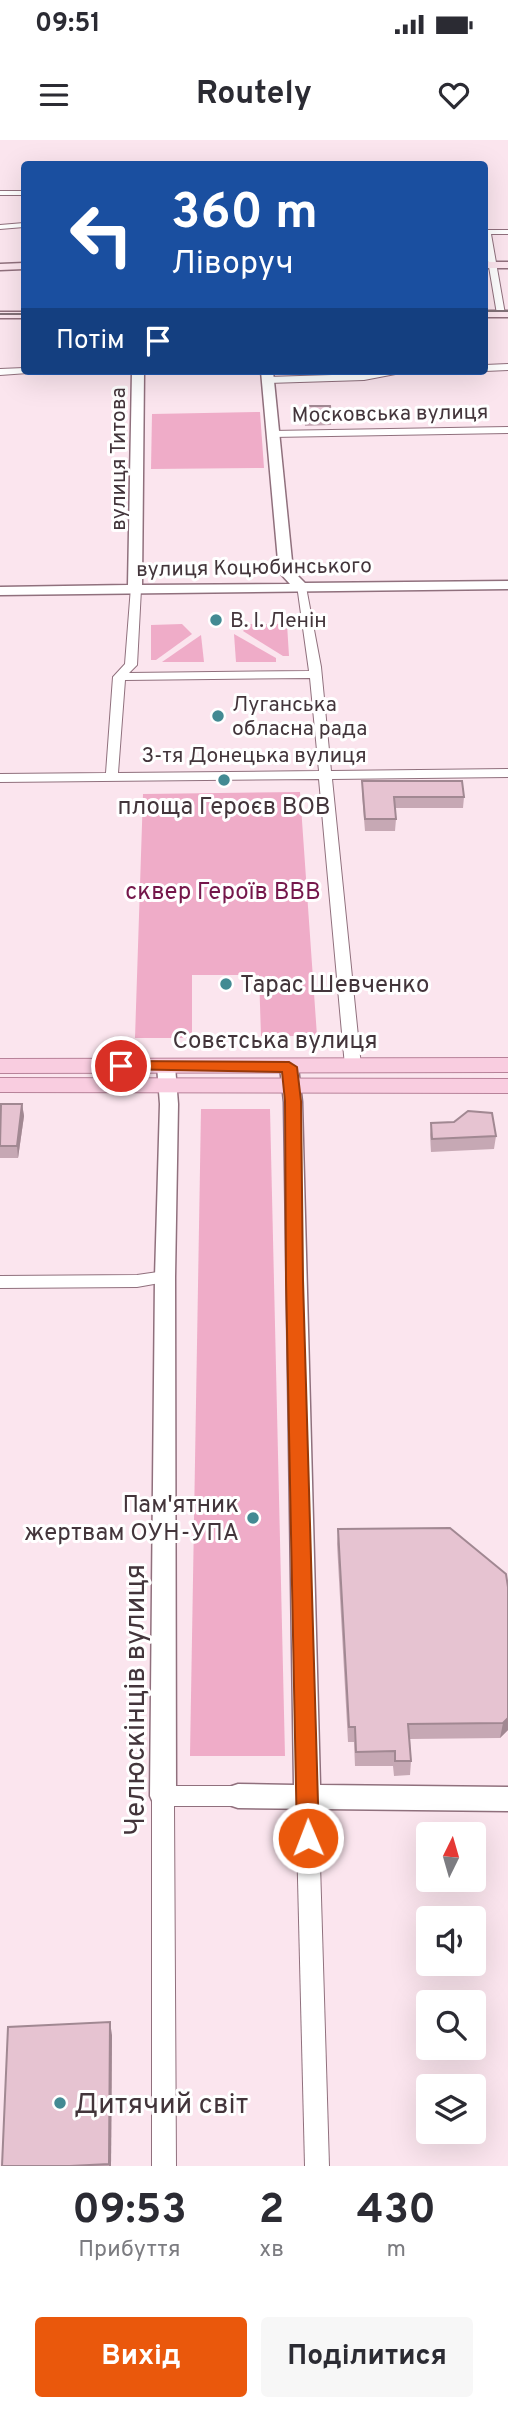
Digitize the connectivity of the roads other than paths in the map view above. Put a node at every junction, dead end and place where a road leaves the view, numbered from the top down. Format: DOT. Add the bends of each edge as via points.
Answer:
graph roads {
  1 [pos="0,193"];
  2 [pos="21,193"];
  3 [pos="21,225"];
  4 [pos="0,226"];
  5 [pos="488,232"];
  6 [pos="508,232"];
  7 [pos="489,265"];
  8 [pos="508,265"];
  9 [pos="21,266"];
  10 [pos="0,267"];
  11 [pos="505,314"];
  12 [pos="0,315"];
  13 [pos="21,315"];
  14 [pos="508,367"];
  15 [pos="488,368"];
  16 [pos="21,371"];
  17 [pos="0,373"];
  18 [pos="138,375"];
  19 [pos="268,375"];
  20 [pos="378,375"];
  21 [pos="508,430"];
  22 [pos="272,434"];
  23 [pos="508,586"];
  24 [pos="301,587"];
  25 [pos="135,589"];
  26 [pos="0,591"];
  27 [pos="316,674"];
  28 [pos="119,677"];
  29 [pos="508,773"];
  30 [pos="326,774"];
  31 [pos="112,776"];
  32 [pos="0,778"];
  33 [pos="508,1065"];
  34 [pos="0,1066"];
  35 [pos="354,1066"];
  36 [pos="167,1076"];
  37 [pos="290,1076"];
  38 [pos="0,1085"];
  39 [pos="508,1086"];
  40 [pos="165,1277"];
  41 [pos="0,1282"];
  42 [pos="163,1796"];
  43 [pos="238,1796"];
  44 [pos="307,1797"];
  45 [pos="508,1799"];
  46 [pos="164,2166"];
  47 [pos="317,2166"];
  1 -- 2 [label="street"];
  3 -- 4 [label="street"];
  5 -- 6 [label="street"];
  7 -- 8 [label="main road"];
  7 -- 11 [label="street"];
  9 -- 10 [label="main road"];
  12 -- 13 [label="main road"];
  14 -- 15 [label="street"];
  16 -- 17 [label="street"];
  18 -- 25 [label="street, вулиця Титова"];
  19 -- 20 [label="street"];
  19 -- 22 [label="street"];
  21 -- 22 [label="street, Московська вулиця"];
  22 -- 24 [label="street" via="286,572"];
  23 -- 24 [label="street, вулиця Коцюбинського"];
  24 -- 25 [label="street, вулиця Коцюбинського"];
  24 -- 27 [label="street"];
  25 -- 26 [label="street, вулиця Коцюбинського"];
  25 -- 28 [label="street" via="131,664"];
  27 -- 28 [label="street"];
  27 -- 30 [label="street"];
  28 -- 31 [label="street"];
  29 -- 30 [label="street, 3-тя Донецька вулиця"];
  30 -- 31 [label="street, 3-тя Донецька вулиця"];
  30 -- 35 [label="street"];
  31 -- 32 [label="street, 3-тя Донецька вулиця"];
  33 -- 35 [label="main road, Совєтська вулиця"];
  34 -- 36 [label="main road, Совєтська вулиця"];
  35 -- 37 [label="main road, Совєтська вулиця"];
  36 -- 37 [label="main road"];
  36 -- 38 [label="main road"];
  36 -- 40 [label="street, Челюскінців вулиця"];
  37 -- 39 [label="main road"];
  37 -- 44 [label="street"];
  40 -- 41 [label="street"];
  40 -- 42 [label="street, Челюскінців вулиця"];
  42 -- 43 [label="street"];
  42 -- 46 [label="street, Челюскінців вулиця"];
  43 -- 44 [label="street"];
  44 -- 45 [label="street"];
  44 -- 47 [label="street"];
}
